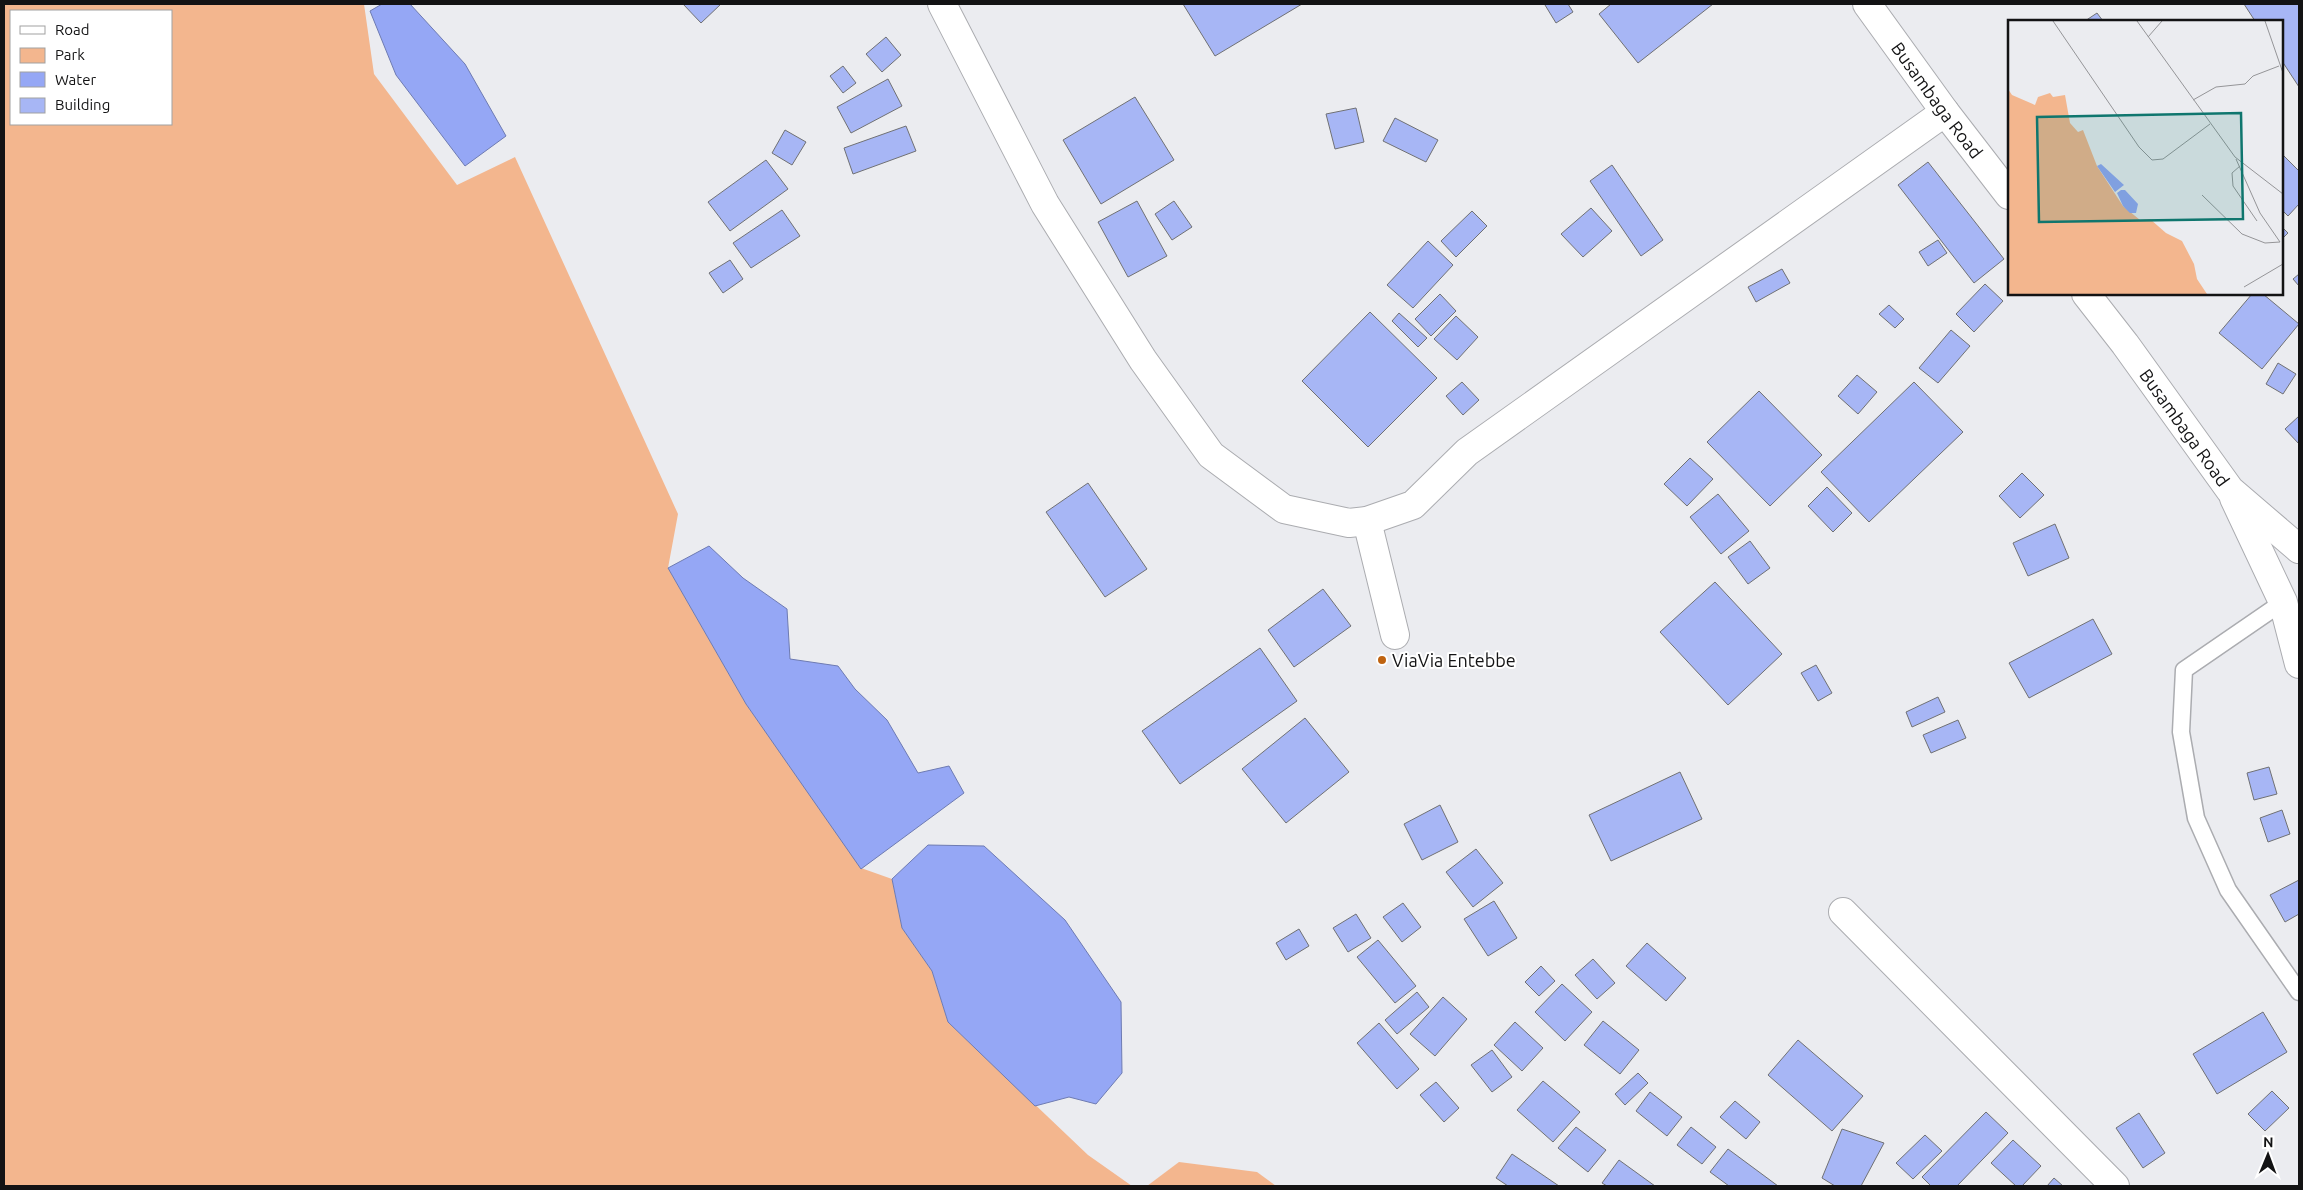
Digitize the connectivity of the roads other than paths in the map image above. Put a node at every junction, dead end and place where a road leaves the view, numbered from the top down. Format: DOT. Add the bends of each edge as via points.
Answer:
graph roads {
  1 [pos="942,4"];
  2 [pos="1868,4"];
  3 [pos="1945,112"];
  4 [pos="2008,194"];
  5 [pos="2087,295"];
  6 [pos="2230,490"];
  7 [pos="1368,521"];
  8 [pos="2299,548"];
  9 [pos="2283,602"];
  10 [pos="1394,635"];
  11 [pos="2299,664"];
  12 [pos="1844,912"];
  13 [pos="2299,992"];
  14 [pos="2115,1186"];
  1 -- 7 [label="street" via="1045,204 1143,360 1211,455 1284,509 1349,523"];
  2 -- 3 [label="street, Busambaga Road"];
  3 -- 4 [label="street, Busambaga Road"];
  3 -- 7 [label="street" via="1467,452 1413,505"];
  5 -- 6 [label="street, Busambaga Road" via="2126,344"];
  6 -- 8 [label="street, Busambaga Road"];
  6 -- 9 [label="street"];
  7 -- 10 [label="street"];
  9 -- 11 [label="street"];
  9 -- 13 [label="lane" via="2184,670 2181,732 2196,818 2228,890"];
  12 -- 14 [label="street"];
}
